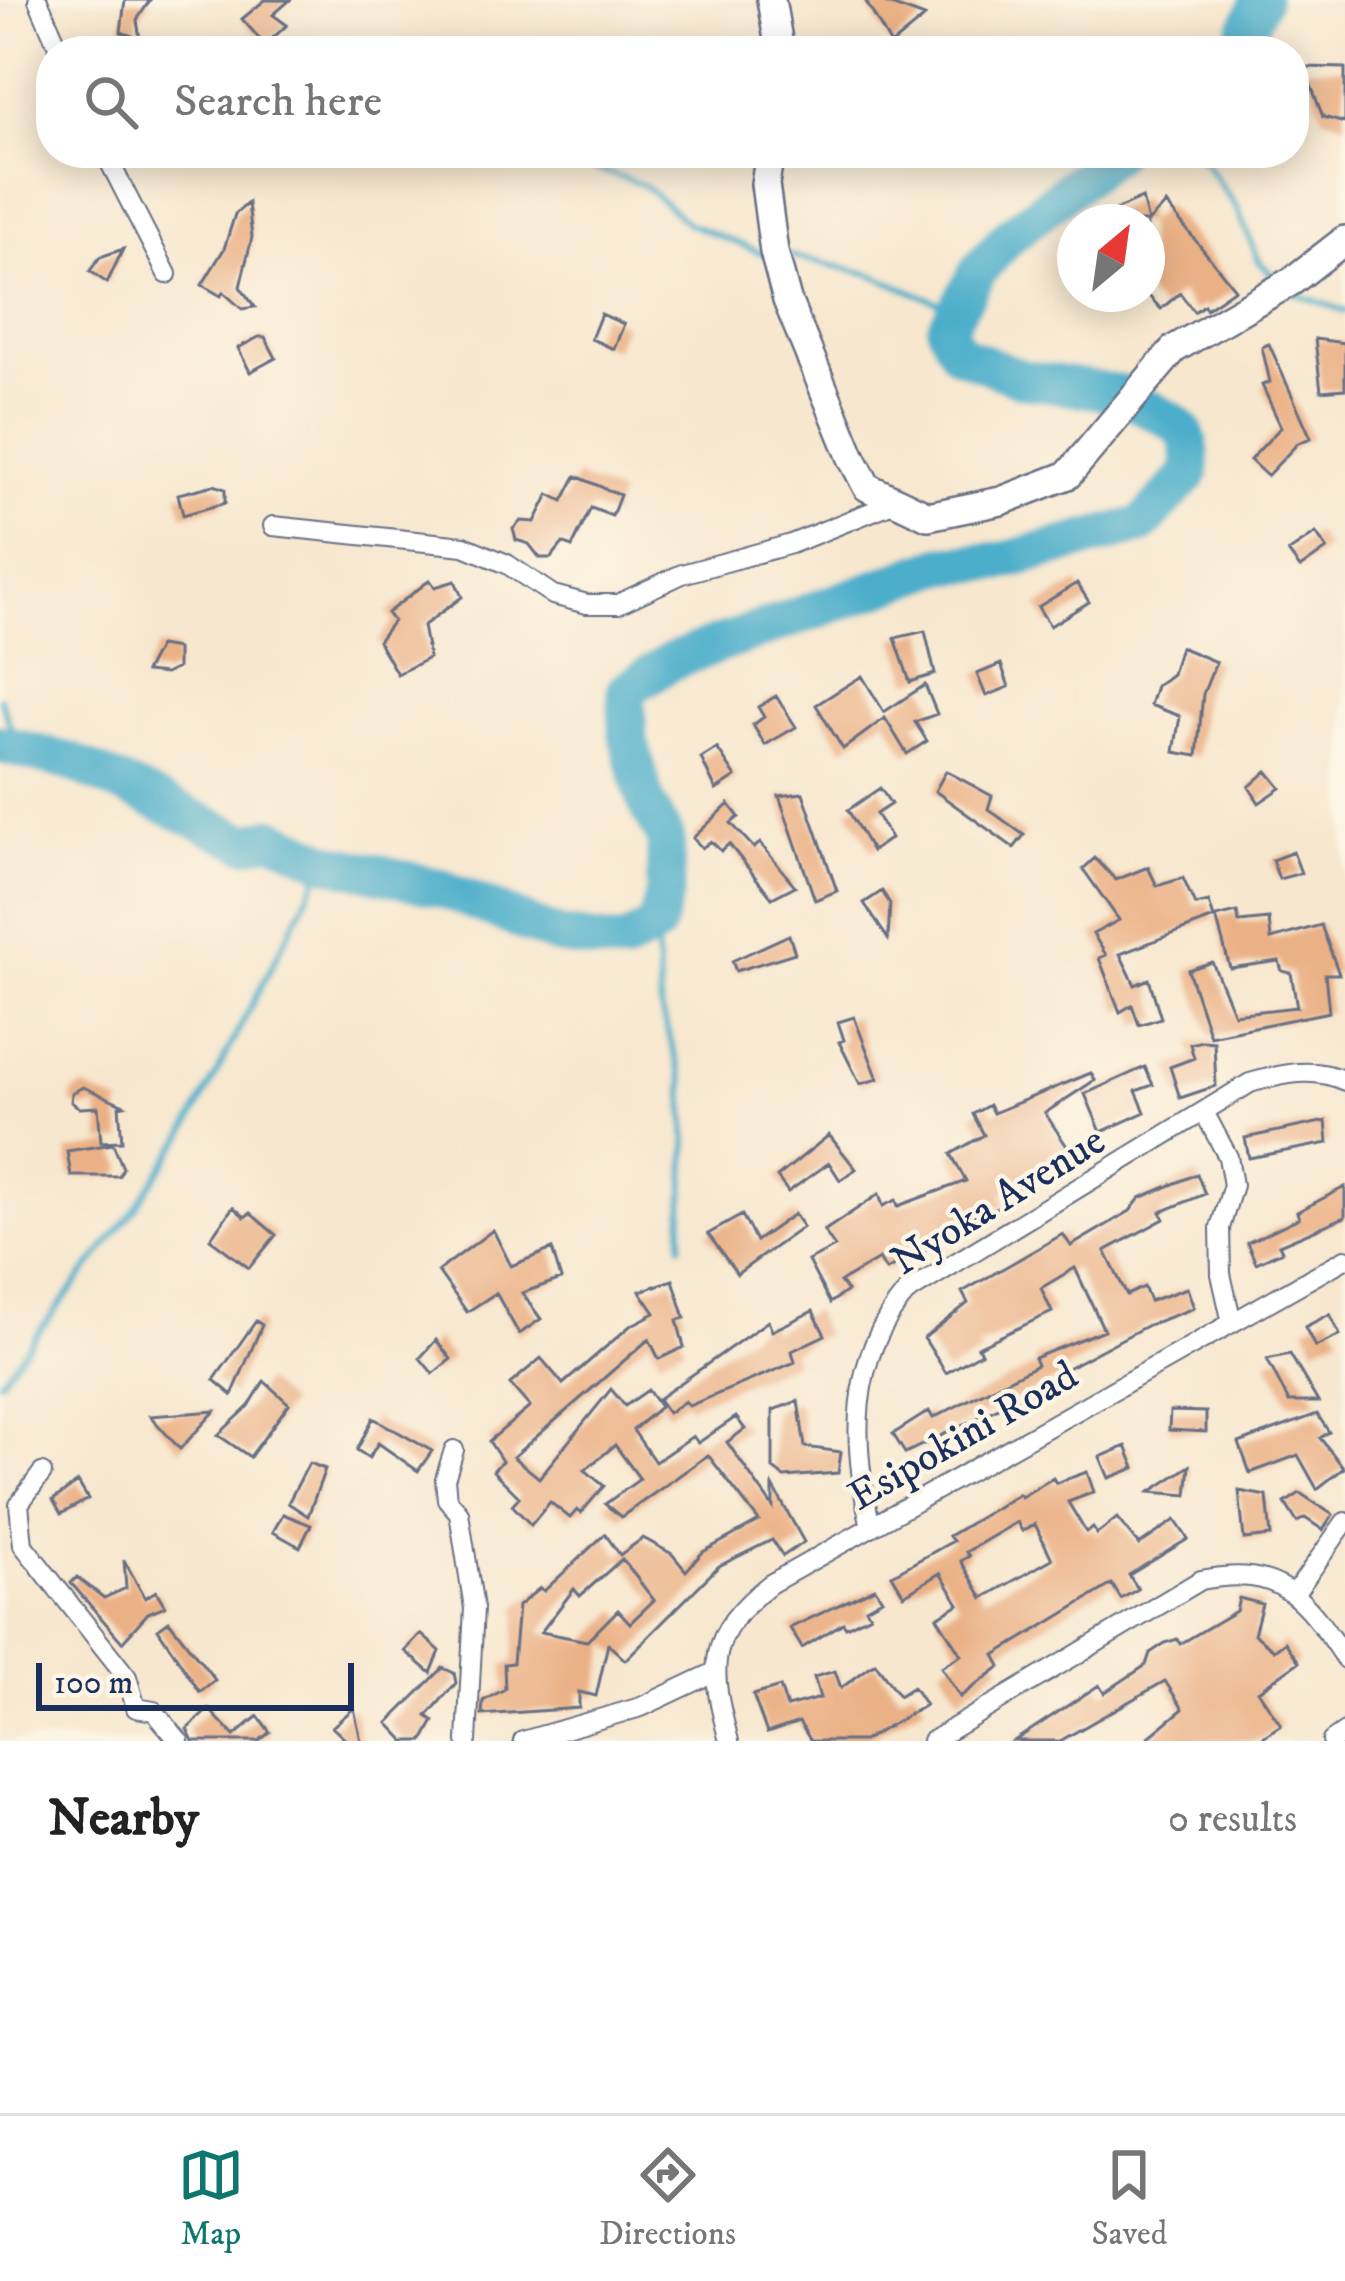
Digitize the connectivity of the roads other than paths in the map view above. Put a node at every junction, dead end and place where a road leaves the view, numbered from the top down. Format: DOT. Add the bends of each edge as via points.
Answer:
graph roads {
  1 [pos="38,0"];
  2 [pos="776,4"];
  3 [pos="54,36"];
  4 [pos="779,36"];
  5 [pos="113,168"];
  6 [pos="768,168"];
  7 [pos="1345,240"];
  8 [pos="167,274"];
  9 [pos="893,503"];
  10 [pos="273,526"];
  11 [pos="1345,1081"];
  12 [pos="1204,1112"];
  13 [pos="1345,1259"];
  14 [pos="1232,1323"];
  15 [pos="454,1450"];
  16 [pos="42,1473"];
  17 [pos="1345,1522"];
  18 [pos="871,1527"];
  19 [pos="1295,1593"];
  20 [pos="1345,1659"];
  21 [pos="713,1673"];
  22 [pos="1345,1732"];
  23 [pos="179,1741"];
  24 [pos="467,1741"];
  25 [pos="523,1741"];
  26 [pos="728,1741"];
  27 [pos="932,1741"];
  28 [pos="1332,1741"];
  1 -- 3 [label="street"];
  2 -- 4 [label="street"];
  5 -- 8 [label="street"];
  6 -- 9 [label="street" via="787,300 867,487"];
  7 -- 9 [label="street" via="1292,281 1174,349 1068,475 954,514 928,516"];
  9 -- 10 [label="street" via="791,544 682,574 618,604 553,595 464,546"];
  11 -- 12 [label="street, Nyoka Avenue" via="1288,1072 1250,1083"];
  12 -- 14 [label="street" via="1233,1185 1220,1228"];
  12 -- 18 [label="street, Nyoka Avenue" via="906,1293 889,1313 867,1357 859,1398"];
  13 -- 14 [label="street, Esipokini Road"];
  14 -- 18 [label="street, Esipokini Road"];
  15 -- 24 [label="street" via="447,1499 459,1513 474,1608"];
  16 -- 23 [label="street" via="19,1504 23,1545 127,1677 136,1708 154,1711"];
  17 -- 19 [label="street"];
  18 -- 21 [label="street, Esipokini Road" via="743,1606 719,1643"];
  19 -- 20 [label="street"];
  19 -- 27 [label="street" via="1241,1573 1201,1580"];
  21 -- 25 [label="street" via="641,1707"];
  21 -- 26 [label="street"];
  22 -- 28 [label="street"];
}
